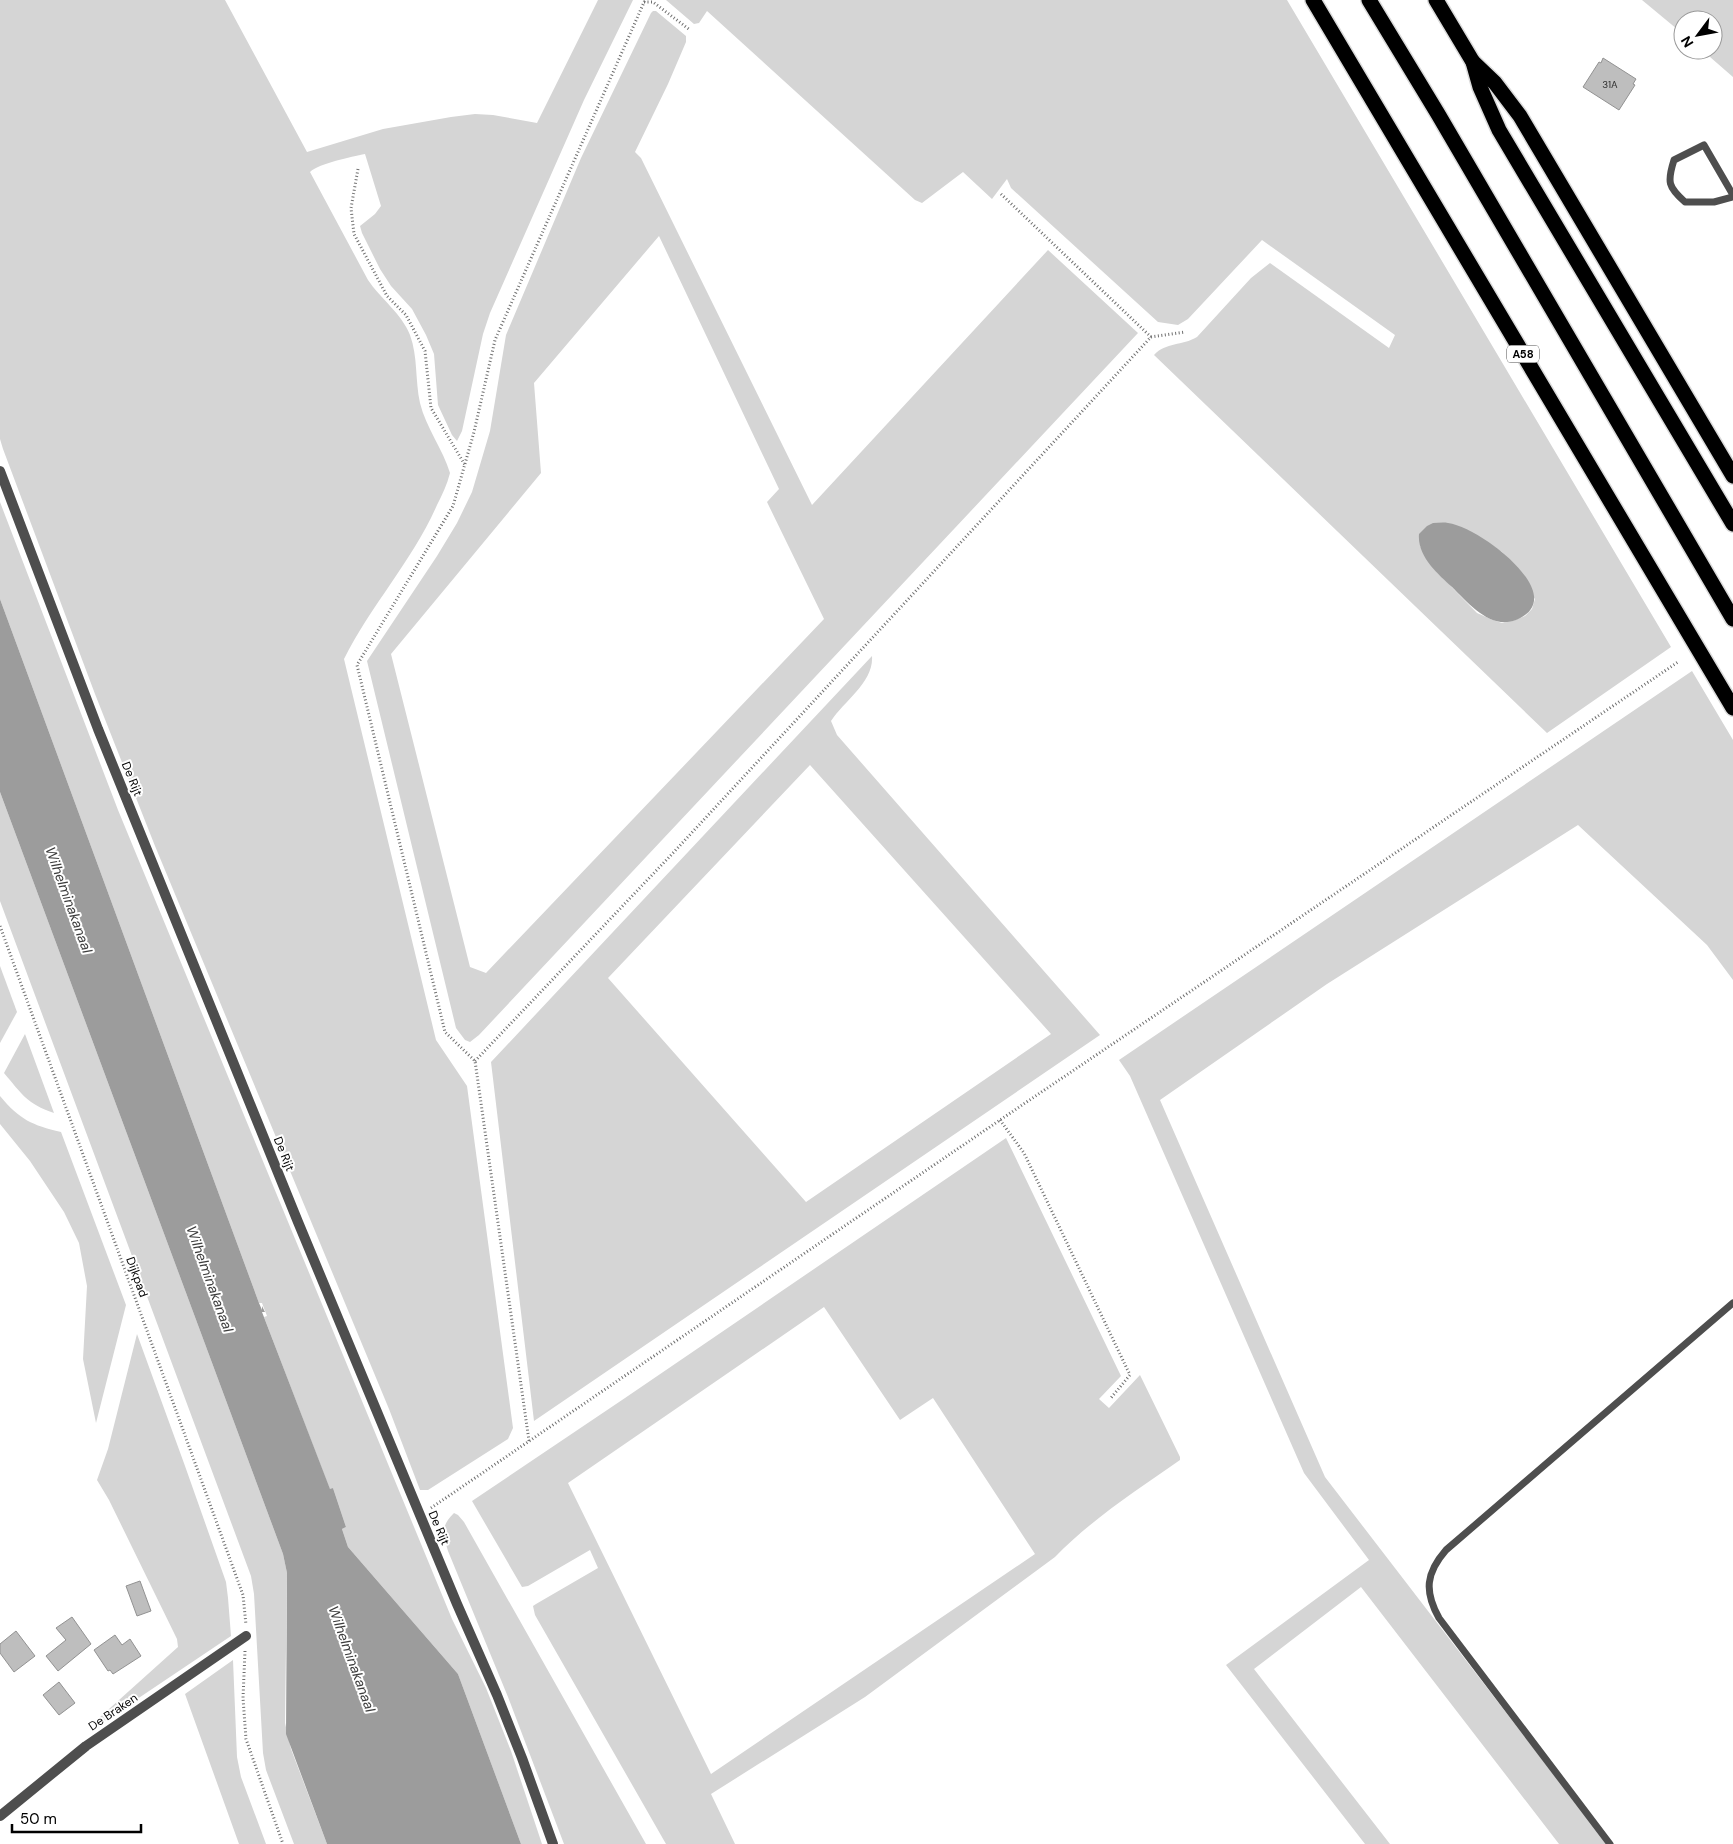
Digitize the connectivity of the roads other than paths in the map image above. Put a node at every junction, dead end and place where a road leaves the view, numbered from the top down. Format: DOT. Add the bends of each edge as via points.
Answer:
graph roads {
  1 [pos="1313,0"];
  2 [pos="1369,0"];
  3 [pos="1436,0"];
  4 [pos="1473,62"];
  5 [pos="1733,196"];
  6 [pos="0,471"];
  7 [pos="1733,476"];
  8 [pos="1733,524"];
  9 [pos="1733,619"];
  10 [pos="1733,708"];
  11 [pos="1733,1303"];
  12 [pos="246,1636"];
  13 [pos="0,1816"];
  14 [pos="553,1844"];
  15 [pos="1610,1844"];
  1 -- 10 [label="highway, A58"];
  2 -- 9 [label="highway"];
  3 -- 4 [label="highway"];
  4 -- 7 [label="highway" via="1496,82 1520,116"];
  4 -- 8 [label="highway" via="1480,87 1503,136"];
  5 -- 5 [label="lane" via="1704,145 1674,160 1668,177 1674,193 1685,202 1714,202"];
  6 -- 14 [label="street, De Rijt" via="102,738 294,1213 498,1695"];
  11 -- 15 [label="lane" via="1446,1550 1435,1562 1429,1576 1428,1595 1438,1618"];
  12 -- 13 [label="street, De Braken" via="86,1746"];
}
